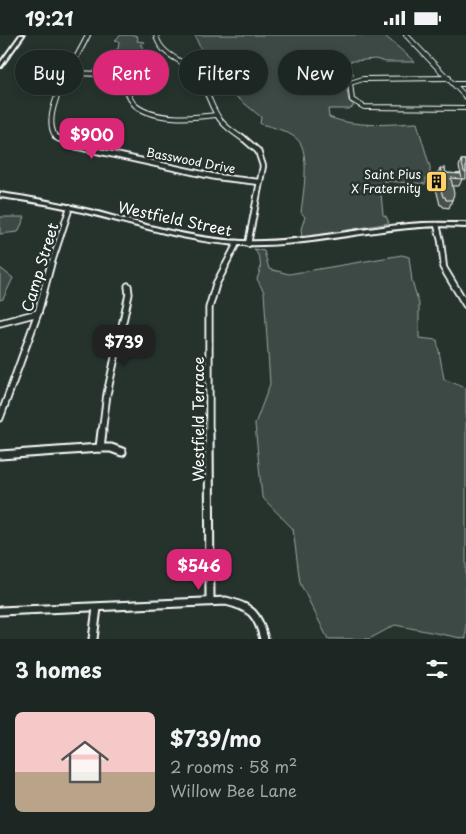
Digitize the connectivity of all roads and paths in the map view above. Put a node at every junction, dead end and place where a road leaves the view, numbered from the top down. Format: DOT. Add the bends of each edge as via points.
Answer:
graph roads {
  1 [pos="22,35"];
  2 [pos="88,35"];
  3 [pos="156,35"];
  4 [pos="406,35"];
  5 [pos="80,50"];
  6 [pos="0,66"];
  7 [pos="83,74"];
  8 [pos="449,78"];
  9 [pos="454,84"];
  10 [pos="466,85"];
  11 [pos="58,95"];
  12 [pos="466,97"];
  13 [pos="466,108"];
  14 [pos="216,115"];
  15 [pos="259,182"];
  16 [pos="0,195"];
  17 [pos="70,207"];
  18 [pos="437,225"];
  19 [pos="466,225"];
  20 [pos="237,243"];
  21 [pos="248,244"];
  22 [pos="128,286"];
  23 [pos="466,305"];
  24 [pos="38,313"];
  25 [pos="0,323"];
  26 [pos="0,417"];
  27 [pos="100,448"];
  28 [pos="122,452"];
  29 [pos="0,455"];
  30 [pos="210,601"];
  31 [pos="97,608"];
  32 [pos="0,611"];
  33 [pos="93,639"];
  34 [pos="264,639"];
  1 -- 6 [label="main road"];
  2 -- 5 [label="street, Basswood Drive"];
  3 -- 14 [label="street" via="160,47 194,72"];
  4 -- 8 [label="street"];
  7 -- 14 [label="street" via="116,79 136,107 177,117"];
  8 -- 9 [label="street"];
  8 -- 13 [label="street" via="363,79 355,80 349,86 352,100 364,107"];
  9 -- 10 [label="street"];
  9 -- 12 [label="street"];
  11 -- 15 [label="street, Basswood Drive" via="50,125 56,138 64,143 216,177"];
  14 -- 15 [label="street" via="227,128 258,149 263,166"];
  15 -- 21 [label="street"];
  16 -- 17 [label="main road, Westfield Street"];
  17 -- 20 [label="main road, Westfield Street" via="192,236"];
  17 -- 24 [label="street, Camp Street"];
  18 -- 19 [label="main road, Westfield Street"];
  18 -- 21 [label="main road, Westfield Street" via="407,225 297,243"];
  18 -- 23 [label="street" via="442,266"];
  20 -- 21 [label="main road, Westfield Street"];
  20 -- 30 [label="street, Westfield Terrace" via="216,284 209,308"];
  22 -- 27 [label="street"];
  24 -- 25 [label="street"];
  24 -- 26 [label="street, Camp Street"];
  27 -- 28 [label="street"];
  27 -- 29 [label="street"];
  30 -- 31 [label="street"];
  30 -- 34 [label="street" via="234,603 254,611"];
  31 -- 32 [label="street"];
  31 -- 33 [label="street"];
}
